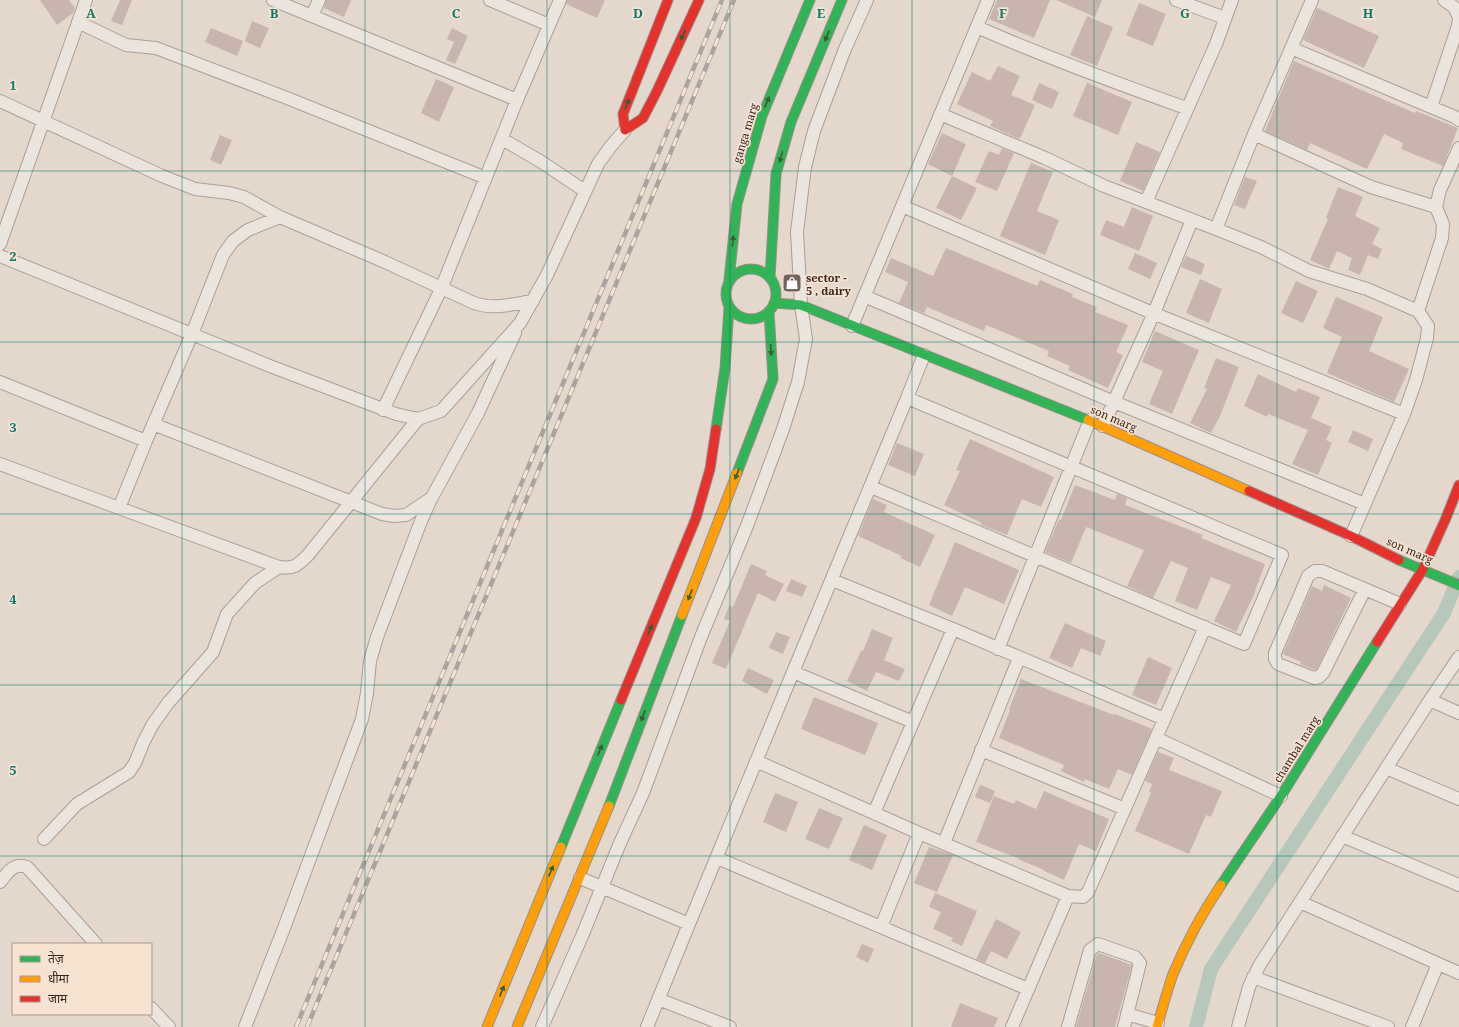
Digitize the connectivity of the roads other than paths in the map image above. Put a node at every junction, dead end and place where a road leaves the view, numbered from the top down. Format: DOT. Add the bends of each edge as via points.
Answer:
graph roads {
  1 [pos="86,0"];
  2 [pos="273,0"];
  3 [pos="319,0"];
  4 [pos="490,0"];
  5 [pos="560,0"];
  6 [pos="668,0"];
  7 [pos="699,0"];
  8 [pos="810,0"];
  9 [pos="842,0"];
  10 [pos="867,0"];
  11 [pos="988,0"];
  12 [pos="1176,0"];
  13 [pos="1232,0"];
  14 [pos="1312,0"];
  15 [pos="1444,0"];
  16 [pos="312,16"];
  17 [pos="1459,17"];
  18 [pos="1225,18"];
  19 [pos="78,22"];
  20 [pos="549,25"];
  21 [pos="977,26"];
  22 [pos="1291,48"];
  23 [pos="518,100"];
  24 [pos="0,101"];
  25 [pos="1431,107"];
  26 [pos="1186,108"];
  27 [pos="940,114"];
  28 [pos="1459,120"];
  29 [pos="42,121"];
  30 [pos="625,130"];
  31 [pos="1254,134"];
  32 [pos="502,140"];
  33 [pos="1459,148"];
  34 [pos="486,178"];
  35 [pos="585,191"];
  36 [pos="1146,202"];
  37 [pos="902,206"];
  38 [pos="1436,207"];
  39 [pos="280,217"];
  40 [pos="1192,220"];
  41 [pos="1216,229"];
  42 [pos="0,244"];
  43 [pos="0,256"];
  44 [pos="770,277"];
  45 [pos="729,280"];
  46 [pos="442,289"];
  47 [pos="864,296"];
  48 [pos="533,300"];
  49 [pos="801,306"];
  50 [pos="729,307"];
  51 [pos="772,307"];
  52 [pos="1418,311"];
  53 [pos="1154,313"];
  54 [pos="520,323"];
  55 [pos="852,326"];
  56 [pos="192,334"];
  57 [pos="924,355"];
  58 [pos="0,382"];
  59 [pos="907,398"];
  60 [pos="1114,402"];
  61 [pos="383,410"];
  62 [pos="1404,414"];
  63 [pos="418,419"];
  64 [pos="1090,420"];
  65 [pos="153,424"];
  66 [pos="1103,426"];
  67 [pos="146,441"];
  68 [pos="0,464"];
  69 [pos="1072,467"];
  70 [pos="1459,485"];
  71 [pos="871,487"];
  72 [pos="431,498"];
  73 [pos="351,502"];
  74 [pos="1365,504"];
  75 [pos="119,508"];
  76 [pos="1351,536"];
  77 [pos="1036,556"];
  78 [pos="278,567"];
  79 [pos="1422,569"];
  80 [pos="832,580"];
  81 [pos="1459,585"];
  82 [pos="1365,589"];
  83 [pos="1400,604"];
  84 [pos="1205,627"];
  85 [pos="953,630"];
  86 [pos="998,649"];
  87 [pos="1019,658"];
  88 [pos="1459,658"];
  89 [pos="793,672"];
  90 [pos="1430,700"];
  91 [pos="1459,713"];
  92 [pos="1164,719"];
  93 [pos="913,722"];
  94 [pos="1156,738"];
  95 [pos="981,750"];
  96 [pos="756,762"];
  97 [pos="1386,768"];
  98 [pos="1281,796"];
  99 [pos="1459,799"];
  100 [pos="1125,809"];
  101 [pos="874,813"];
  102 [pos="919,833"];
  103 [pos="1342,836"];
  104 [pos="44,839"];
  105 [pos="944,843"];
  106 [pos="717,858"];
  107 [pos="580,878"];
  108 [pos="0,882"];
  109 [pos="1459,885"];
  110 [pos="602,886"];
  111 [pos="1068,896"];
  112 [pos="1300,902"];
  113 [pos="689,924"];
  114 [pos="881,927"];
  115 [pos="95,943"];
  116 [pos="1438,964"];
  117 [pos="1459,973"];
  118 [pos="1253,977"];
  119 [pos="1028,989"];
  120 [pos="658,999"];
  121 [pos="152,1009"];
  122 [pos="1127,1014"];
  123 [pos="1158,1025"];
  124 [pos="169,1027"];
  125 [pos="245,1027"];
  126 [pos="487,1027"];
  127 [pos="517,1027"];
  128 [pos="542,1027"];
  129 [pos="647,1027"];
  130 [pos="730,1027"];
  131 [pos="1012,1027"];
  132 [pos="1068,1027"];
  133 [pos="1124,1027"];
  134 [pos="1238,1027"];
  135 [pos="1388,1027"];
  136 [pos="1412,1027"];
  1 -- 19 [label="street"];
  2 -- 16 [label="street"];
  3 -- 16 [label="street"];
  4 -- 20 [label="street"];
  5 -- 20 [label="street"];
  30 -- 6 [label="street, one-way" via="623,114"];
  7 -- 30 [label="street, one-way" via="643,118"];
  45 -- 8 [label="street, ganga marg, one-way" via="737,204 762,116"];
  9 -- 44 [label="street, one-way" via="791,122 776,174"];
  10 -- 49 [label="street" via="845,49 814,131 805,167 797,232"];
  11 -- 21 [label="street"];
  12 -- 18 [label="street"];
  13 -- 18 [label="street"];
  14 -- 22 [label="street"];
  15 -- 17 [label="street" via="1454,7"];
  16 -- 23 [label="street"];
  17 -- 25 [label="street"];
  18 -- 26 [label="street" via="1216,44"];
  19 -- 29 [label="street"];
  19 -- 34 [label="street" via="126,44 156,48 287,98"];
  20 -- 23 [label="street"];
  21 -- 26 [label="street" via="1019,45"];
  21 -- 27 [label="street"];
  22 -- 25 [label="street"];
  22 -- 31 [label="street"];
  23 -- 32 [label="street"];
  24 -- 29 [label="street"];
  25 -- 28 [label="street"];
  26 -- 36 [label="street"];
  27 -- 36 [label="street"];
  27 -- 37 [label="street"];
  29 -- 39 [label="street" via="162,176 195,189 244,197"];
  29 -- 42 [label="street"];
  30 -- 35 [label="street" via="598,164"];
  31 -- 38 [label="street" via="1371,187"];
  31 -- 41 [label="street"];
  32 -- 34 [label="street"];
  32 -- 35 [label="street" via="540,161"];
  33 -- 38 [label="street" via="1440,190"];
  34 -- 46 [label="street"];
  35 -- 48 [label="street"];
  36 -- 40 [label="street"];
  37 -- 47 [label="street"];
  37 -- 53 [label="street"];
  38 -- 52 [label="street" via="1443,224 1442,238"];
  39 -- 46 [label="street"];
  39 -- 56 [label="street" via="248,230 233,241 223,256"];
  40 -- 41 [label="street"];
  40 -- 53 [label="street"];
  41 -- 52 [label="street" via="1261,247 1309,271 1367,289"];
  43 -- 56 [label="street"];
  44 -- 45 [label="street" via="753,268 735,273"];
  44 -- 51 [label="street" via="775,285 776,294"];
  45 -- 50 [label="street" via="725,298"];
  46 -- 48 [label="street" via="483,307"];
  46 -- 61 [label="street"];
  47 -- 55 [label="street"];
  47 -- 60 [label="street"];
  48 -- 54 [label="street"];
  49 -- 51 [label="street, son marg"];
  49 -- 55 [label="street, son marg"];
  49 -- 110 [label="street" via="806,339 798,382 783,429 643,793"];
  50 -- 51 [label="street" via="743,319 753,320 762,317"];
  126 -- 50 [label="street, one-way" via="696,518 710,469 725,368"];
  51 -- 107 [label="street, one-way" via="773,379"];
  52 -- 62 [label="street" via="1428,326 1427,338"];
  53 -- 60 [label="street"];
  53 -- 62 [label="street"];
  54 -- 63 [label="street" via="441,411"];
  54 -- 72 [label="street" via="478,413"];
  55 -- 57 [label="street, son marg"];
  56 -- 61 [label="street"];
  56 -- 65 [label="street"];
  57 -- 59 [label="street"];
  57 -- 64 [label="street, son marg"];
  58 -- 67 [label="street"];
  59 -- 69 [label="street"];
  59 -- 71 [label="street"];
  60 -- 66 [label="street"];
  60 -- 74 [label="street"];
  61 -- 63 [label="street"];
  62 -- 74 [label="street"];
  63 -- 73 [label="street"];
  64 -- 66 [label="street, son marg"];
  64 -- 69 [label="street"];
  65 -- 67 [label="street"];
  65 -- 73 [label="street"];
  66 -- 76 [label="street, son marg"];
  67 -- 75 [label="street"];
  68 -- 75 [label="street"];
  69 -- 77 [label="street"];
  69 -- 84 [label="street" via="1282,555 1244,644"];
  70 -- 79 [label="street, chambal marg"];
  71 -- 77 [label="street"];
  71 -- 80 [label="street"];
  72 -- 73 [label="street" via="406,515 394,516"];
  72 -- 125 [label="street" via="377,638 370,661 362,719"];
  73 -- 78 [label="street" via="298,566 290,569"];
  74 -- 76 [label="street"];
  75 -- 78 [label="street"];
  76 -- 79 [label="street, son marg"];
  77 -- 84 [label="street"];
  77 -- 86 [label="street"];
  78 -- 104 [label="street" via="255,583 227,614 213,652 153,724 129,772 77,804"];
  79 -- 81 [label="street, son marg"];
  79 -- 83 [label="street, chambal marg"];
  80 -- 85 [label="street"];
  80 -- 89 [label="street"];
  82 -- 82 [label="street" via="1322,571 1315,571 1308,576 1275,653 1278,664 1314,678 1319,677"];
  82 -- 83 [label="street"];
  83 -- 98 [label="street, chambal marg"];
  84 -- 92 [label="street"];
  85 -- 86 [label="street"];
  85 -- 93 [label="street"];
  86 -- 87 [label="street"];
  87 -- 92 [label="street"];
  87 -- 95 [label="street"];
  88 -- 90 [label="street"];
  89 -- 93 [label="street"];
  89 -- 96 [label="street"];
  90 -- 91 [label="street"];
  90 -- 97 [label="street"];
  92 -- 94 [label="street"];
  93 -- 101 [label="street"];
  94 -- 98 [label="street"];
  94 -- 100 [label="street"];
  95 -- 100 [label="street"];
  95 -- 105 [label="street"];
  96 -- 101 [label="street"];
  96 -- 106 [label="street"];
  97 -- 99 [label="street"];
  97 -- 103 [label="street"];
  98 -- 123 [label="street, chambal marg" via="1207,906 1188,941 1173,975"];
  100 -- 111 [label="street" via="1088,892 1083,898"];
  101 -- 102 [label="street"];
  102 -- 105 [label="street"];
  102 -- 114 [label="street"];
  103 -- 109 [label="street"];
  103 -- 112 [label="street"];
  105 -- 111 [label="street"];
  106 -- 113 [label="street"];
  106 -- 114 [label="street"];
  107 -- 110 [label="street"];
  107 -- 127 [label="street"];
  108 -- 115 [label="street" via="14,867 20,864 27,867"];
  110 -- 113 [label="street"];
  110 -- 128 [label="street"];
  111 -- 119 [label="street"];
  112 -- 116 [label="street"];
  112 -- 118 [label="street"];
  113 -- 120 [label="street"];
  114 -- 119 [label="street"];
  116 -- 117 [label="street"];
  116 -- 136 [label="street"];
  118 -- 134 [label="street"];
  118 -- 135 [label="street"];
  119 -- 131 [label="street"];
  120 -- 129 [label="street"];
  120 -- 130 [label="street"];
  121 -- 124 [label="street"];
  122 -- 123 [label="street"];
  122 -- 132 [label="street" via="1140,963 1135,957 1098,944 1090,950"];
  122 -- 133 [label="street"];
}
